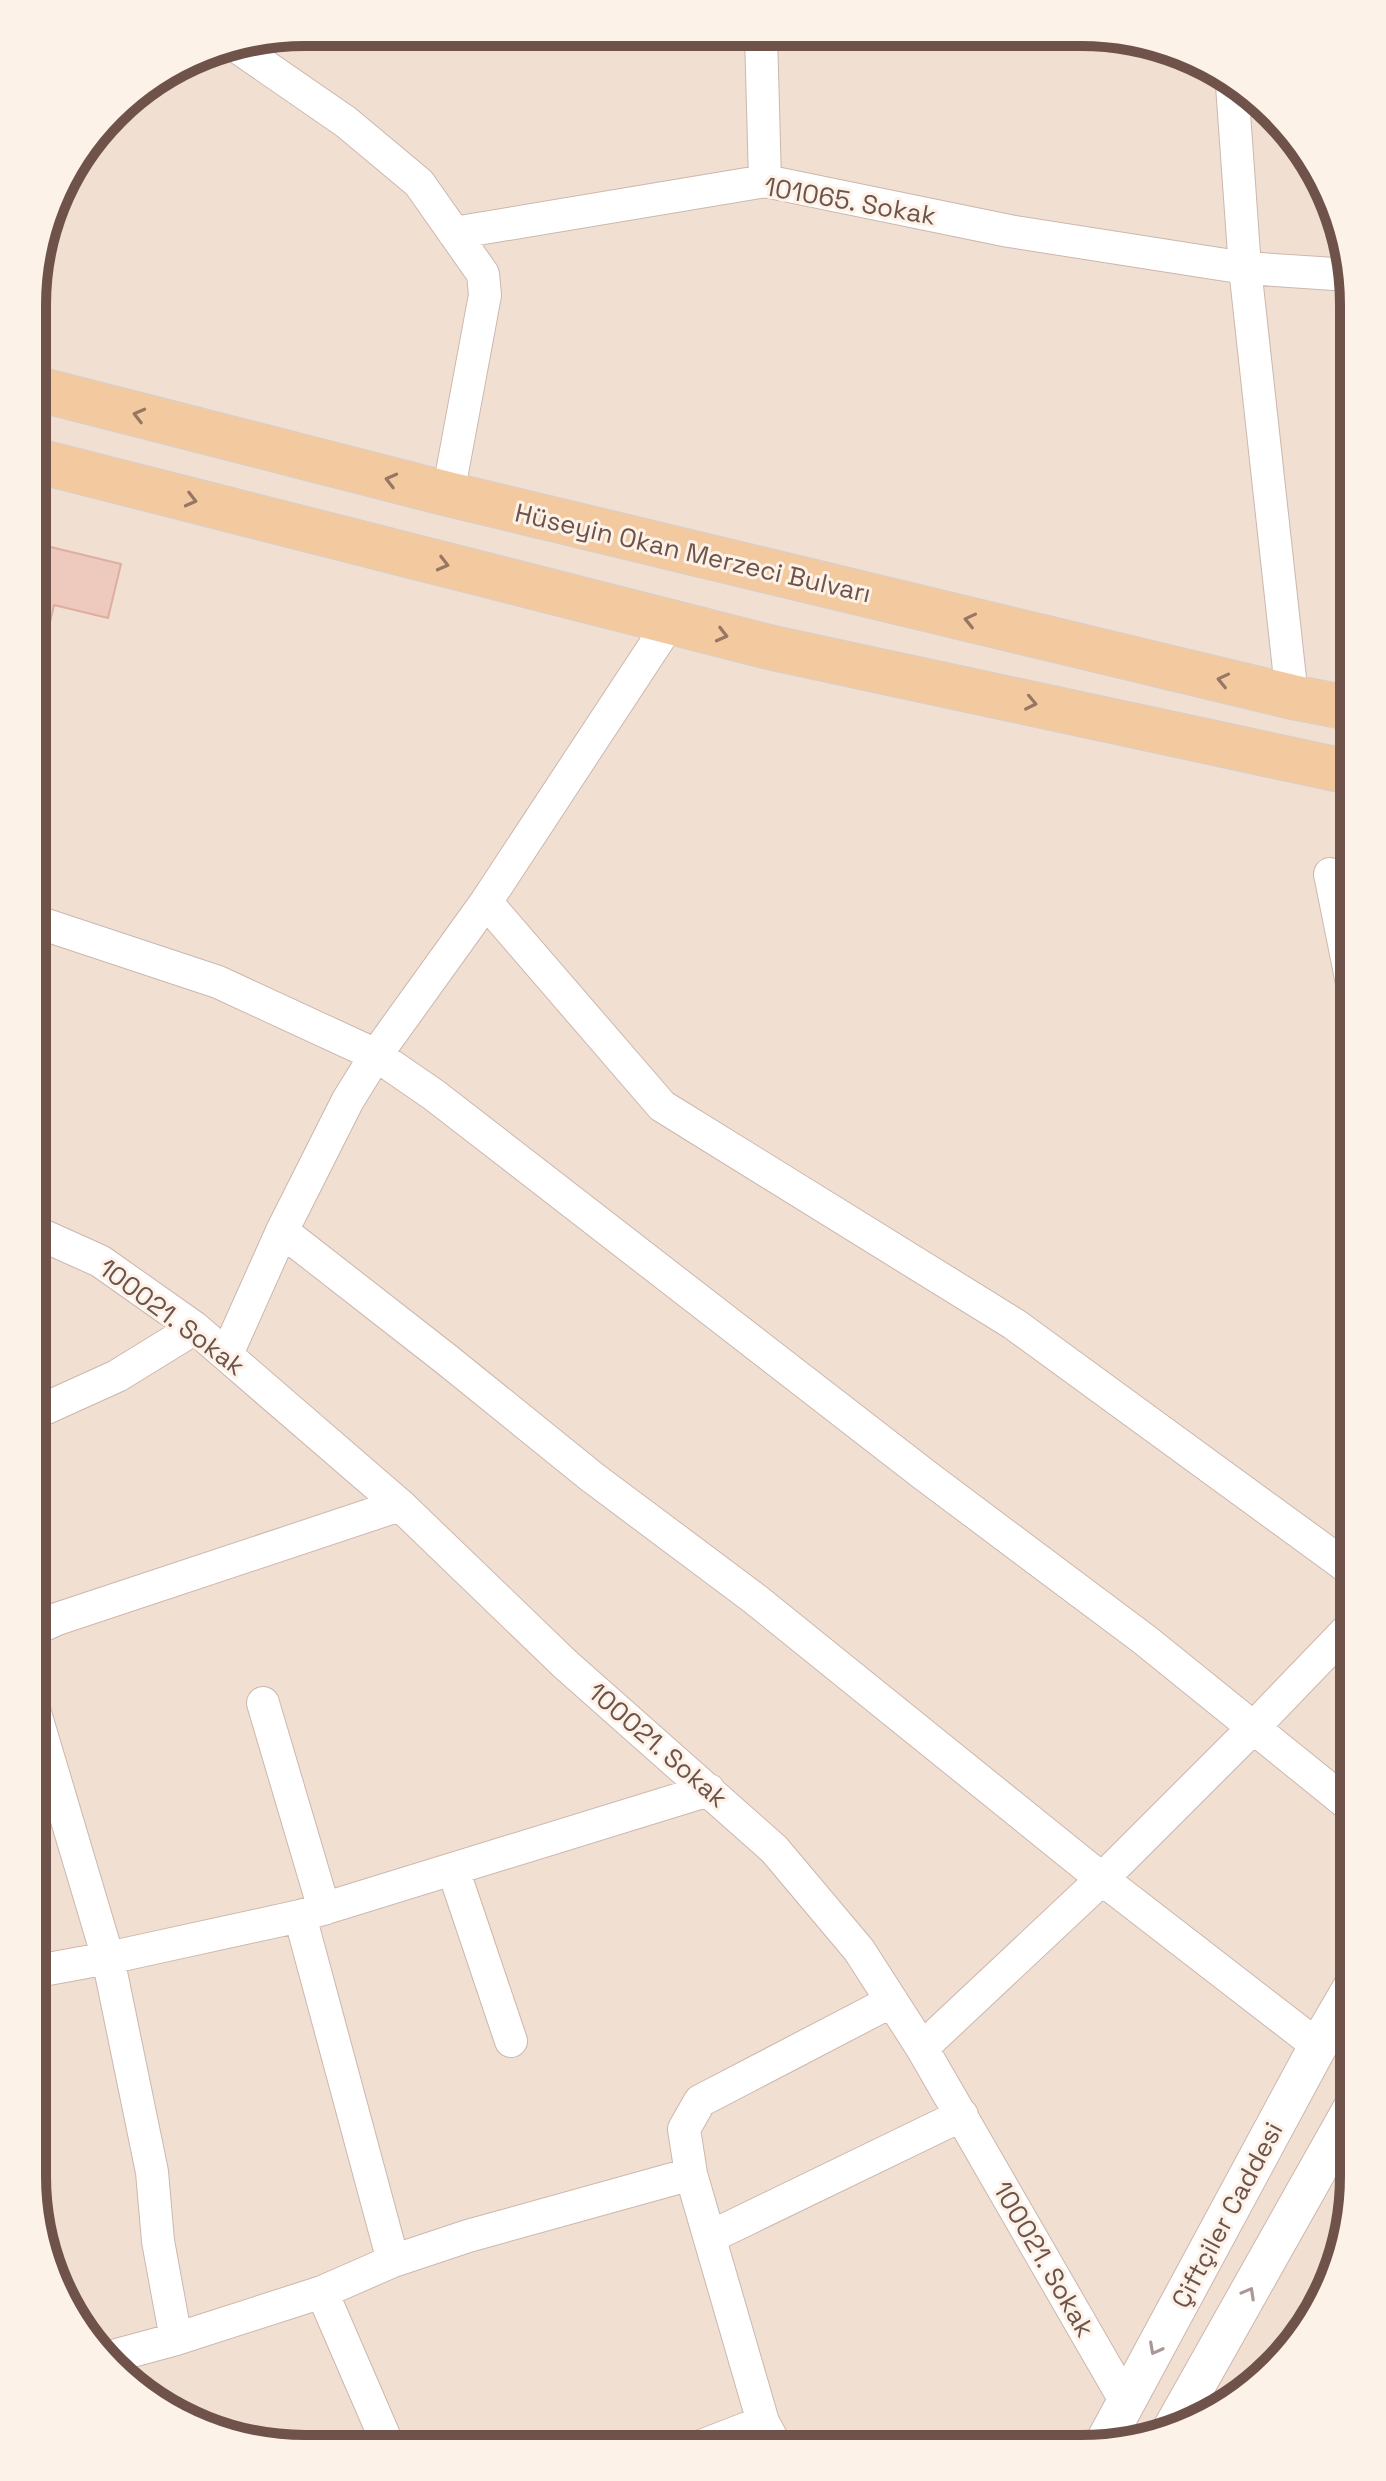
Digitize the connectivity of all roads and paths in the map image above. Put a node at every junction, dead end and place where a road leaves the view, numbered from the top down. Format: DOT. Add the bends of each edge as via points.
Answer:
graph roads {
  1 [pos="761,46"];
  2 [pos="246,53"];
  3 [pos="1233,96"];
  4 [pos="765,181"];
  5 [pos="454,233"];
  6 [pos="1245,268"];
  7 [pos="1337,274"];
  8 [pos="46,391"];
  9 [pos="46,463"];
  10 [pos="448,494"];
  11 [pos="670,622"];
  12 [pos="1292,697"];
  13 [pos="1340,706"];
  14 [pos="1340,770"];
  15 [pos="1330,874"];
  16 [pos="486,902"];
  17 [pos="1340,922"];
  18 [pos="46,925"];
  19 [pos="376,1055"];
  20 [pos="282,1231"];
  21 [pos="46,1237"];
  22 [pos="195,1328"];
  23 [pos="227,1354"];
  24 [pos="46,1408"];
  25 [pos="400,1505"];
  26 [pos="1339,1561"];
  27 [pos="46,1624"];
  28 [pos="1339,1638"];
  29 [pos="263,1703"];
  30 [pos="1254,1727"];
  31 [pos="46,1750"];
  32 [pos="709,1790"];
  33 [pos="1339,1797"];
  34 [pos="453,1869"];
  35 [pos="1102,1879"];
  36 [pos="312,1913"];
  37 [pos="108,1958"];
  38 [pos="46,1969"];
  39 [pos="892,2001"];
  40 [pos="1339,2010"];
  41 [pos="511,2041"];
  42 [pos="1318,2046"];
  43 [pos="922,2048"];
  44 [pos="962,2115"];
  45 [pos="1339,2132"];
  46 [pos="691,2174"];
  47 [pos="710,2237"];
  48 [pos="393,2261"];
  49 [pos="322,2292"];
  50 [pos="176,2339"];
  51 [pos="118,2355"];
  52 [pos="1126,2402"];
  53 [pos="1180,2415"];
  54 [pos="1109,2433"];
  55 [pos="384,2435"];
  56 [pos="770,2435"];
  1 -- 4 [label="street"];
  2 -- 5 [label="street" via="346,122 419,183"];
  3 -- 6 [label="street"];
  4 -- 5 [label="street, 101065. Sokak"];
  4 -- 6 [label="street, 101065. Sokak" via="1009,231"];
  5 -- 10 [label="street" via="483,274 485,295"];
  6 -- 7 [label="street, 101065. Sokak"];
  6 -- 12 [label="street"];
  10 -- 8 [label="main road, Hüseyin Okan Merzeci Bulvarı, one-way"];
  9 -- 11 [label="main road, one-way"];
  12 -- 10 [label="main road, Hüseyin Okan Merzeci Bulvarı, one-way"];
  11 -- 14 [label="main road, one-way"];
  11 -- 16 [label="street"];
  12 -- 13 [label="main road, Hüseyin Okan Merzeci Bulvarı"];
  15 -- 17 [label="street"];
  16 -- 19 [label="street"];
  16 -- 26 [label="street" via="662,1106 1014,1324"];
  18 -- 19 [label="street" via="218,982"];
  19 -- 20 [label="street"];
  19 -- 30 [label="street"];
  20 -- 23 [label="street"];
  20 -- 35 [label="street" via="755,1599"];
  21 -- 22 [label="street, 100021. Sokak" via="100,1261"];
  22 -- 23 [label="street, 100021. Sokak"];
  22 -- 24 [label="street" via="117,1376"];
  23 -- 25 [label="street, 100021. Sokak"];
  25 -- 27 [label="street"];
  25 -- 32 [label="street, 100021. Sokak" via="565,1664"];
  28 -- 30 [label="street"];
  29 -- 36 [label="street"];
  30 -- 33 [label="street"];
  30 -- 35 [label="street"];
  31 -- 37 [label="street"];
  32 -- 34 [label="street"];
  32 -- 39 [label="street, 100021. Sokak" via="774,1849 859,1950"];
  34 -- 36 [label="street"];
  34 -- 41 [label="street"];
  35 -- 42 [label="street"];
  35 -- 43 [label="street"];
  36 -- 37 [label="street"];
  36 -- 48 [label="street"];
  37 -- 38 [label="street"];
  37 -- 50 [label="street" via="152,2172"];
  39 -- 43 [label="street, 100021. Sokak"];
  39 -- 46 [label="street" via="700,2101 684,2129"];
  40 -- 42 [label="street, Çiftçiler Caddesi"];
  42 -- 52 [label="street, Çiftçiler Caddesi, one-way"];
  43 -- 44 [label="street, 100021. Sokak"];
  44 -- 47 [label="street"];
  44 -- 52 [label="street, 100021. Sokak"];
  53 -- 45 [label="street, one-way"];
  46 -- 47 [label="street"];
  46 -- 48 [label="street"];
  47 -- 56 [label="street"];
  48 -- 49 [label="street"];
  49 -- 50 [label="street"];
  49 -- 55 [label="street"];
  50 -- 51 [label="street"];
  52 -- 54 [label="street, Çiftçiler Caddesi"];
}
